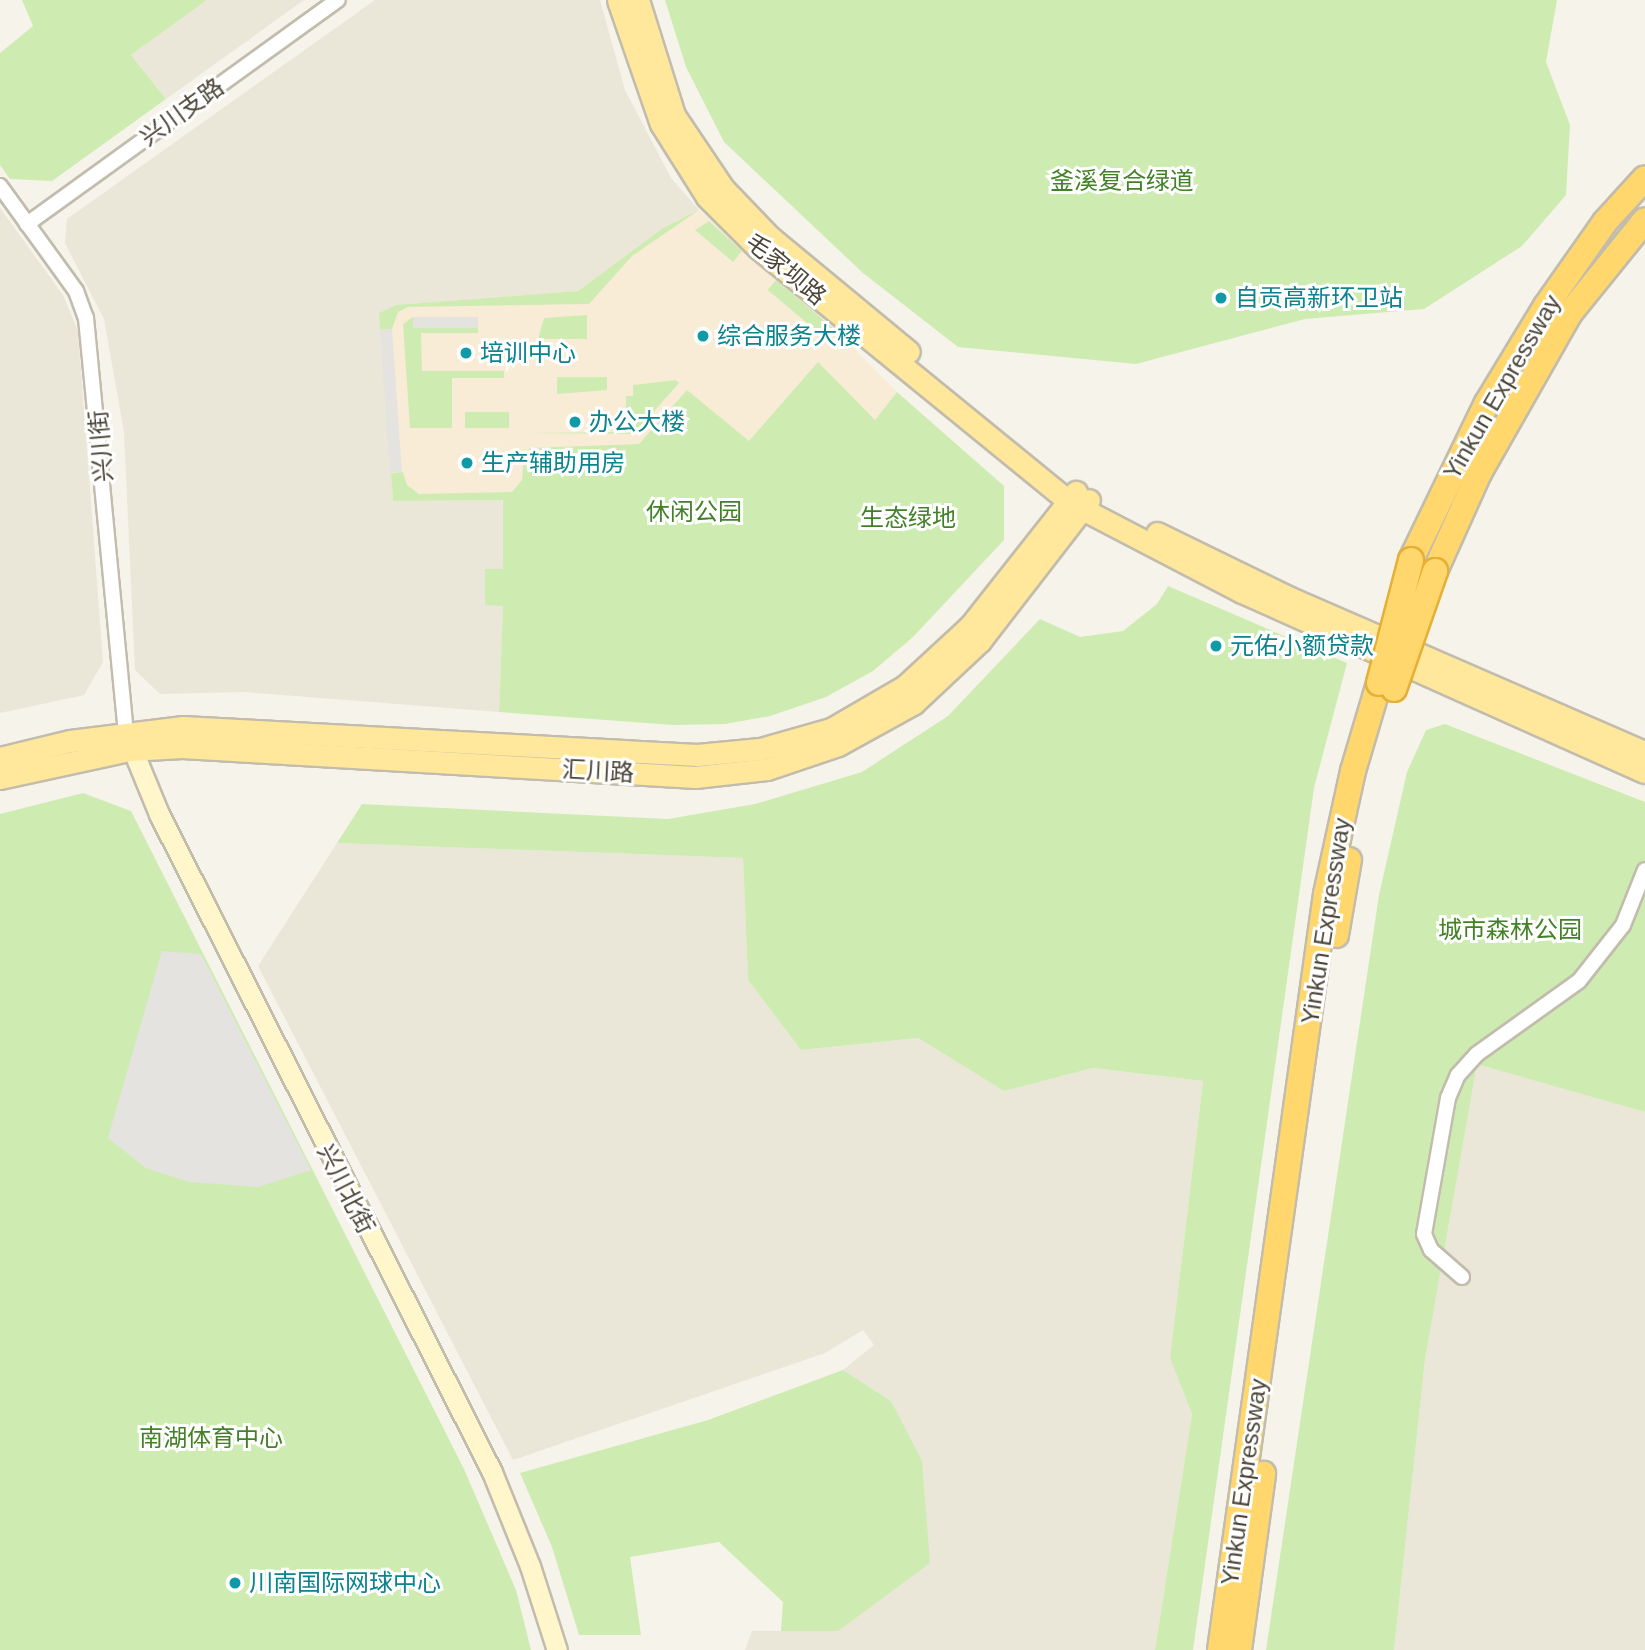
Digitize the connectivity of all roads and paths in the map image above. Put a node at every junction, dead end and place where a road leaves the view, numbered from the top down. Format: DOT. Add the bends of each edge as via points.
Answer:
graph roads {
  1 [pos="338,0"];
  2 [pos="618,0"];
  3 [pos="638,0"];
  4 [pos="1645,178"];
  5 [pos="0,186"];
  6 [pos="1645,220"];
  7 [pos="27,223"];
  8 [pos="1079,501"];
  9 [pos="1387,686"];
  10 [pos="128,741"];
  11 [pos="1645,752"];
  12 [pos="0,758"];
  13 [pos="1645,772"];
  14 [pos="0,778"];
  15 [pos="1645,870"];
  16 [pos="1462,1277"];
  17 [pos="557,1650"];
  18 [pos="1220,1650"];
  19 [pos="1239,1650"];
  1 -- 7 [label="street, 兴川支路"];
  2 -- 8 [label="main road, 毛家坝路" via="661,124 707,197 758,248"];
  3 -- 8 [label="main road, 毛家坝路" via="674,116 723,188 771,237"];
  4 -- 9 [label="highway, Yinkun Expressway, bridge" via="1605,222 1487,404 1411,560"];
  5 -- 7 [label="street, 兴川街"];
  6 -- 9 [label="highway, Yinkun Expressway, bridge" via="1570,313 1479,473"];
  7 -- 10 [label="street, 兴川街" via="76,291 86,318"];
  8 -- 10 [label="main road, 汇川路" via="971,626 905,686 831,729 760,750 697,755 183,727"];
  8 -- 11 [label="main road"];
  8 -- 13 [label="main road" via="1242,592"];
  9 -- 18 [label="highway, Yinkun Expressway" via="1326,894"];
  9 -- 19 [label="highway, Yinkun Expressway" via="1367,757 1335,940"];
  10 -- 12 [label="main road, 汇川路"];
  10 -- 14 [label="main road, 汇川路"];
  10 -- 17 [label="street, 兴川北街" via="334,1167 492,1472"];
  15 -- 16 [label="street" via="1623,925 1579,981 1477,1054 1458,1075 1448,1098 1424,1234 1431,1250"];
}
